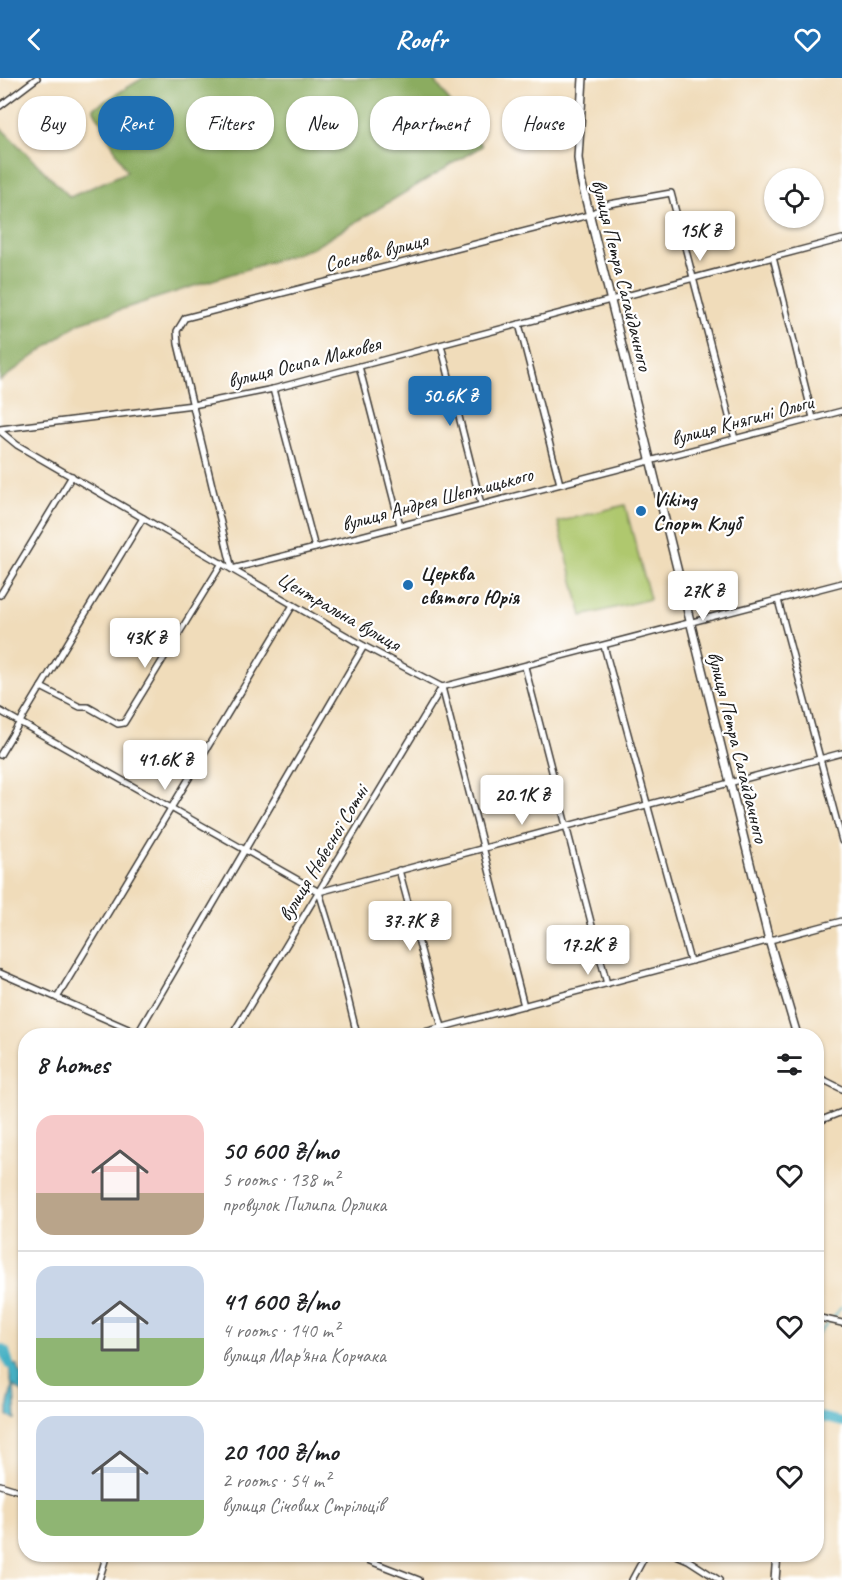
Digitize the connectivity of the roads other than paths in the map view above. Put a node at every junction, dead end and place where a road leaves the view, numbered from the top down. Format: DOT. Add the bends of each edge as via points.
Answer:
graph roads {
  1 [pos="37,78"];
  2 [pos="583,78"];
  3 [pos="0,106"];
  4 [pos="589,215"];
  5 [pos="842,239"];
  6 [pos="773,257"];
  7 [pos="693,278"];
  8 [pos="610,300"];
  9 [pos="519,324"];
  10 [pos="441,345"];
  11 [pos="359,366"];
  12 [pos="273,389"];
  13 [pos="193,405"];
  14 [pos="842,411"];
  15 [pos="813,418"];
  16 [pos="0,430"];
  17 [pos="735,439"];
  18 [pos="650,460"];
  19 [pos="72,476"];
  20 [pos="560,484"];
  21 [pos="481,504"];
  22 [pos="143,518"];
  23 [pos="400,525"];
  24 [pos="315,548"];
  25 [pos="222,563"];
  26 [pos="232,569"];
  27 [pos="842,583"];
  28 [pos="0,595"];
  29 [pos="778,600"];
  30 [pos="293,605"];
  31 [pos="691,623"];
  32 [pos="364,646"];
  33 [pos="604,646"];
  34 [pos="525,667"];
  35 [pos="41,687"];
  36 [pos="442,687"];
  37 [pos="0,711"];
  38 [pos="20,722"];
  39 [pos="842,753"];
  40 [pos="0,755"];
  41 [pos="820,759"];
  42 [pos="730,783"];
  43 [pos="647,804"];
  44 [pos="171,808"];
  45 [pos="566,826"];
  46 [pos="842,841"];
  47 [pos="483,848"];
  48 [pos="245,850"];
  49 [pos="399,870"];
  50 [pos="319,892"];
  51 [pos="842,921"];
  52 [pos="770,940"];
  53 [pos="690,962"];
  54 [pos="0,973"];
  55 [pos="607,984"];
  56 [pos="57,998"];
  57 [pos="524,1005"];
  58 [pos="442,1027"];
  59 [pos="126,1028"];
  60 [pos="143,1028"];
  61 [pos="236,1028"];
  62 [pos="355,1028"];
  63 [pos="438,1028"];
  64 [pos="795,1028"];
  65 [pos="824,1080"];
  66 [pos="842,1089"];
  67 [pos="842,1112"];
  68 [pos="824,1119"];
  69 [pos="0,1485"];
  70 [pos="18,1491"];
  71 [pos="104,1562"];
  72 [pos="373,1562"];
  73 [pos="642,1562"];
  74 [pos="691,1562"];
  75 [pos="776,1562"];
  76 [pos="99,1580"];
  77 [pos="419,1580"];
  78 [pos="632,1580"];
  79 [pos="719,1580"];
  80 [pos="775,1580"];
  1 -- 3 [label="street"];
  2 -- 4 [label="street, вулиця Петра Сагайдачного" via="578,158"];
  4 -- 7 [label="street, Соснова вулиця" via="609,204 671,193"];
  4 -- 8 [label="street, вулиця Петра Сагайдачного"];
  4 -- 13 [label="street, Соснова вулиця" via="185,318 177,331 178,344"];
  5 -- 6 [label="street, вулиця Осипа Маковея"];
  6 -- 7 [label="street, вулиця Осипа Маковея"];
  6 -- 15 [label="street"];
  7 -- 8 [label="street, вулиця Осипа Маковея"];
  7 -- 17 [label="street"];
  8 -- 9 [label="street, вулиця Осипа Маковея"];
  8 -- 18 [label="street, вулиця Петра Сагайдачного"];
  9 -- 10 [label="street, вулиця Осипа Маковея"];
  9 -- 20 [label="street"];
  10 -- 11 [label="street, вулиця Осипа Маковея"];
  10 -- 21 [label="street"];
  11 -- 12 [label="street, вулиця Осипа Маковея"];
  11 -- 23 [label="street"];
  12 -- 13 [label="street, вулиця Осипа Маковея"];
  12 -- 24 [label="street"];
  13 -- 16 [label="street, вулиця Осипа Маковея"];
  13 -- 26 [label="street"];
  14 -- 15 [label="street, вулиця Княгині Ольги"];
  15 -- 17 [label="street, вулиця Княгині Ольги"];
  16 -- 19 [label="street, Центральна вулиця" via="17,445"];
  17 -- 18 [label="street, вулиця Княгині Ольги"];
  18 -- 20 [label="street, вулиця Андрея Шептицького"];
  18 -- 31 [label="street, вулиця Петра Сагайдачного"];
  19 -- 22 [label="street, Центральна вулиця"];
  19 -- 28 [label="street"];
  20 -- 21 [label="street, вулиця Андрея Шептицького"];
  21 -- 23 [label="street, вулиця Андрея Шептицького"];
  22 -- 25 [label="street, Центральна вулиця"];
  22 -- 35 [label="street"];
  23 -- 24 [label="street, вулиця Андрея Шептицького"];
  24 -- 26 [label="street, вулиця Андрея Шептицького"];
  25 -- 26 [label="street, Центральна вулиця"];
  25 -- 35 [label="street" via="124,723 118,724"];
  26 -- 30 [label="street, Центральна вулиця"];
  27 -- 29 [label="street"];
  29 -- 31 [label="street"];
  29 -- 41 [label="street"];
  30 -- 32 [label="street, Центральна вулиця"];
  30 -- 44 [label="street"];
  31 -- 33 [label="street"];
  31 -- 42 [label="street, вулиця Петра Сагайдачного"];
  32 -- 36 [label="street, Центральна вулиця"];
  32 -- 48 [label="street"];
  33 -- 34 [label="street"];
  33 -- 43 [label="street"];
  34 -- 36 [label="street"];
  34 -- 45 [label="street"];
  35 -- 38 [label="street"];
  36 -- 47 [label="street"];
  36 -- 50 [label="street, вулиця Небесної Сотні"];
  37 -- 38 [label="street"];
  38 -- 40 [label="street"];
  38 -- 44 [label="street"];
  39 -- 41 [label="street"];
  41 -- 42 [label="street"];
  41 -- 46 [label="street"];
  42 -- 43 [label="street"];
  42 -- 52 [label="street, вулиця Петра Сагайдачного"];
  43 -- 45 [label="street"];
  43 -- 53 [label="street"];
  44 -- 48 [label="street"];
  44 -- 56 [label="street"];
  45 -- 47 [label="street"];
  45 -- 55 [label="street"];
  47 -- 49 [label="street"];
  47 -- 57 [label="street"];
  48 -- 50 [label="street"];
  48 -- 60 [label="street"];
  49 -- 50 [label="street"];
  49 -- 58 [label="street"];
  50 -- 61 [label="street, вулиця Небесної Сотні"];
  50 -- 62 [label="street"];
  51 -- 52 [label="street"];
  52 -- 53 [label="street"];
  52 -- 64 [label="street, вулиця Петра Сагайдачного"];
  53 -- 55 [label="street"];
  54 -- 56 [label="street"];
  55 -- 57 [label="street"];
  56 -- 59 [label="street"];
  57 -- 58 [label="street"];
  58 -- 63 [label="street"];
  65 -- 66 [label="street"];
  67 -- 68 [label="street"];
  69 -- 70 [label="street"];
  71 -- 76 [label="street"];
  72 -- 77 [label="street"];
  73 -- 78 [label="street"];
  74 -- 79 [label="street"];
  75 -- 80 [label="street"];
}
